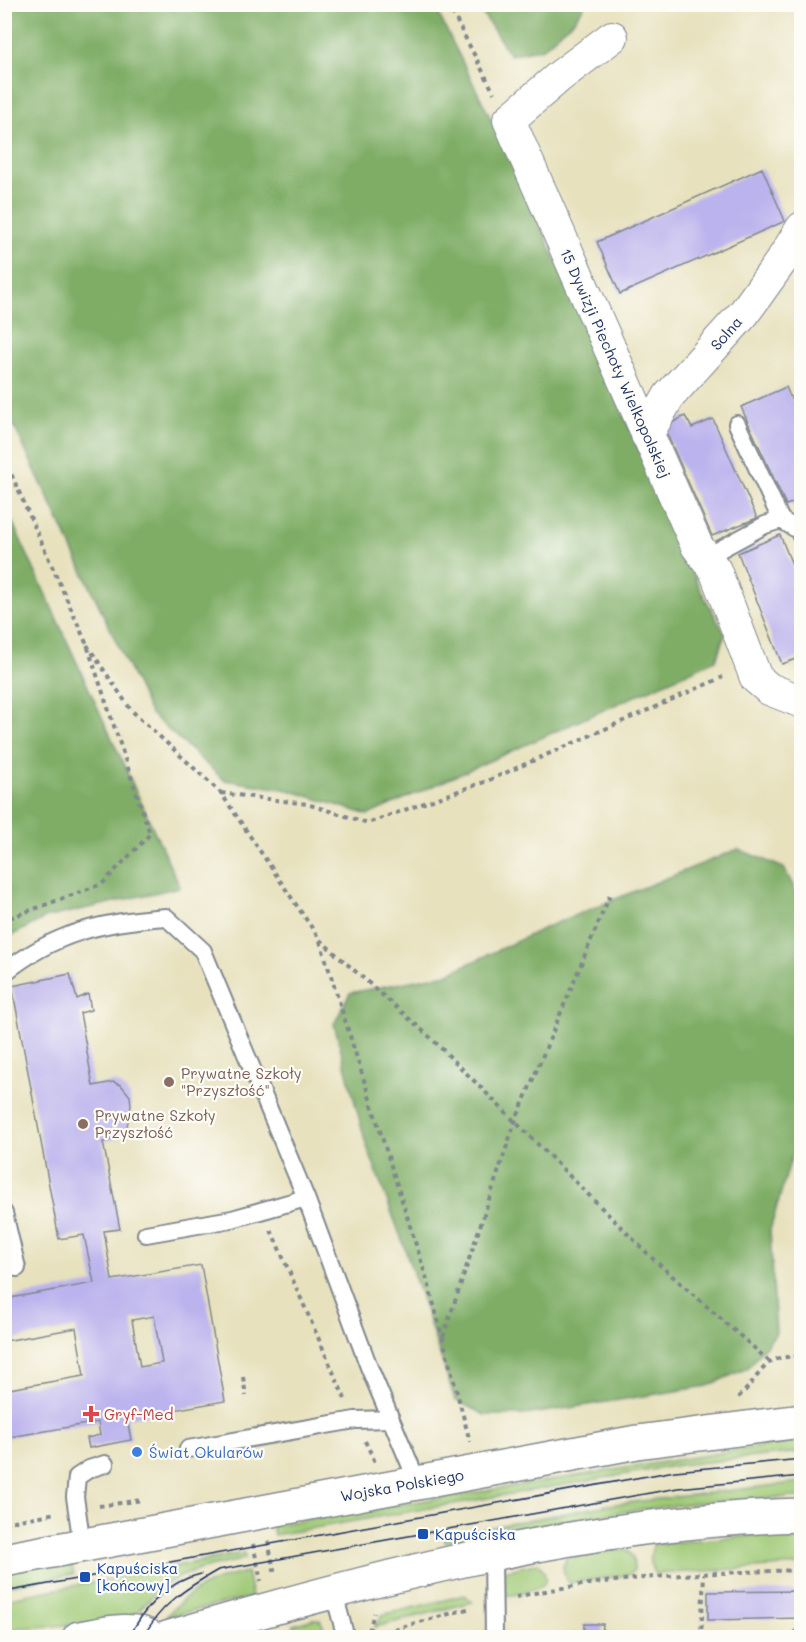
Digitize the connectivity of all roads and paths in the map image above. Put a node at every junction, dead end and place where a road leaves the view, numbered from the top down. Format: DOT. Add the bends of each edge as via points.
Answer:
graph roads {
  1 [pos="447,4"];
  2 [pos="612,37"];
  3 [pos="509,120"];
  4 [pos="801,228"];
  5 [pos="737,424"];
  6 [pos="647,435"];
  7 [pos="4,458"];
  8 [pos="781,520"];
  9 [pos="801,538"];
  10 [pos="706,557"];
  11 [pos="87,645"];
  12 [pos="751,665"];
  13 [pos="801,702"];
  14 [pos="221,793"];
  15 [pos="610,895"];
  16 [pos="4,920"];
  17 [pos="320,940"];
  18 [pos="4,973"];
  19 [pos="515,1122"];
  20 [pos="306,1198"];
  21 [pos="263,1212"];
  22 [pos="4,1213"];
  23 [pos="146,1234"];
  24 [pos="16,1268"];
  25 [pos="442,1337"];
  26 [pos="770,1362"];
  27 [pos="243,1377"];
  28 [pos="246,1396"];
  29 [pos="390,1419"];
  30 [pos="355,1420"];
  31 [pos="801,1421"];
  32 [pos="471,1445"];
  33 [pos="188,1449"];
  34 [pos="375,1462"];
  35 [pos="105,1464"];
  36 [pos="417,1481"];
  37 [pos="255,1513"];
  38 [pos="801,1515"];
  39 [pos="82,1544"];
  40 [pos="493,1554"];
  41 [pos="4,1560"];
  42 [pos="801,1570"];
  43 [pos="704,1574"];
  44 [pos="333,1590"];
  45 [pos="493,1602"];
  46 [pos="381,1606"];
  47 [pos="274,1607"];
  48 [pos="369,1636"];
  49 [pos="79,1638"];
  50 [pos="151,1638"];
  51 [pos="167,1638"];
  52 [pos="346,1638"];
  53 [pos="363,1638"];
  54 [pos="494,1638"];
  55 [pos="701,1638"];
  1 -- 3 [label="path"];
  2 -- 3 [label="street"];
  3 -- 6 [label="street, 15 Dywizji Piechoty Wielkopolskiej"];
  4 -- 6 [label="street, Solna" via="744,314 669,396"];
  5 -- 8 [label="lane"];
  6 -- 10 [label="street, 15 Dywizji Piechoty Wielkopolskiej" via="697,546"];
  7 -- 11 [label="path"];
  8 -- 9 [label="lane" via="798,530"];
  8 -- 10 [label="lane"];
  10 -- 12 [label="street, 15 Dywizji Piechoty Wielkopolskiej" via="715,570"];
  11 -- 14 [label="path" via="131,710"];
  11 -- 16 [label="path" via="150,834 102,884"];
  12 -- 13 [label="street, 15 Dywizji Piechoty Wielkopolskiej" via="756,678 769,689"];
  12 -- 14 [label="path" via="487,781 368,823 308,804"];
  14 -- 17 [label="path"];
  15 -- 19 [label="path"];
  17 -- 19 [label="path" via="431,1038"];
  17 -- 25 [label="path"];
  18 -- 20 [label="lane" via="61,937 121,920 166,917 203,951"];
  19 -- 25 [label="path"];
  19 -- 26 [label="path" via="653,1259"];
  20 -- 21 [label="lane"];
  20 -- 29 [label="lane"];
  21 -- 23 [label="lane"];
  21 -- 30 [label="path"];
  22 -- 24 [label="lane"];
  25 -- 32 [label="path"];
  27 -- 28 [label="path"];
  29 -- 30 [label="lane"];
  29 -- 36 [label="lane"];
  30 -- 33 [label="lane"];
  30 -- 34 [label="path"];
  31 -- 36 [label="street, Wojska Polskiego" via="637,1442"];
  35 -- 39 [label="lane" via="88,1468 77,1477 75,1497"];
  36 -- 37 [label="street, Wojska Polskiego"];
  37 -- 39 [label="street, Wojska Polskiego"];
  37 -- 47 [label="path"];
  37 -- 47 [label="path"];
  38 -- 40 [label="street" via="643,1527"];
  39 -- 41 [label="street, Wojska Polskiego"];
  40 -- 44 [label="street"];
  40 -- 45 [label="lane"];
  42 -- 43 [label="path"];
  43 -- 45 [label="path" via="563,1587"];
  43 -- 55 [label="path"];
  44 -- 47 [label="street"];
  44 -- 52 [label="lane"];
  45 -- 48 [label="path"];
  45 -- 54 [label="lane"];
  46 -- 48 [label="path" via="369,1624"];
  47 -- 51 [label="street"];
  48 -- 53 [label="path"];
  49 -- 50 [label="street" via="131,1632 146,1633"];
}
